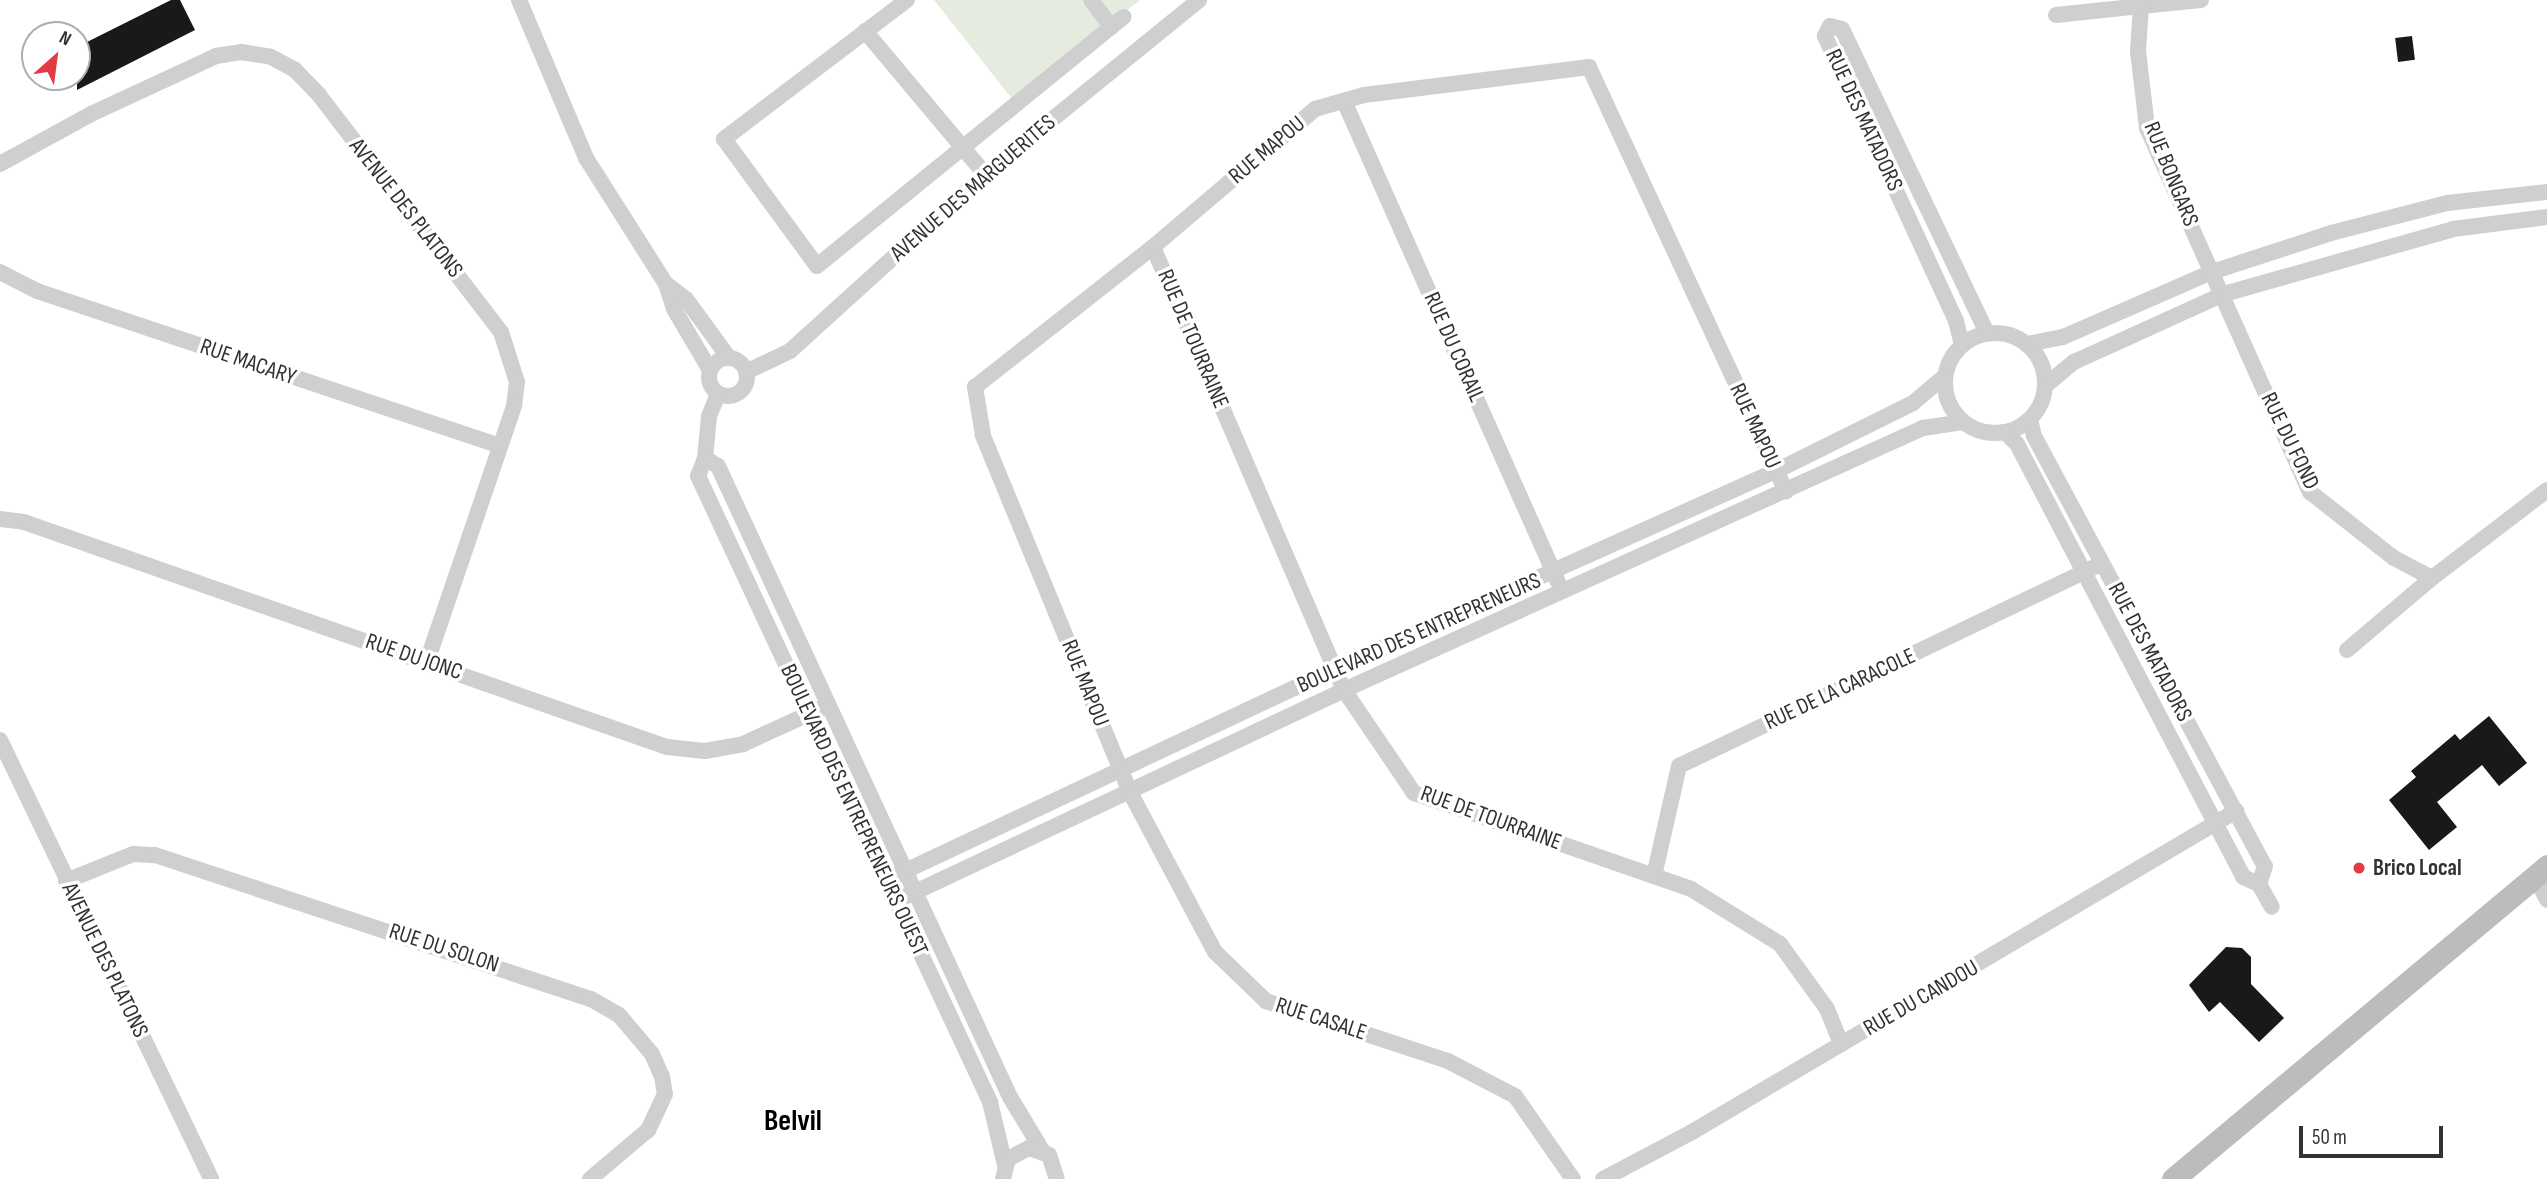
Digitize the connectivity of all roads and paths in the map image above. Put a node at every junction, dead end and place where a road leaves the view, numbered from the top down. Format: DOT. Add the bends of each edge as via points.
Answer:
graph roads {
  1 [pos="519,0"];
  2 [pos="907,0"];
  3 [pos="1091,0"];
  4 [pos="1199,0"];
  5 [pos="2201,0"];
  6 [pos="2141,6"];
  7 [pos="2056,15"];
  8 [pos="865,31"];
  9 [pos="1344,101"];
  10 [pos="964,148"];
  11 [pos="0,164"];
  12 [pos="985,174"];
  13 [pos="2547,192"];
  14 [pos="2547,217"];
  15 [pos="1153,247"];
  16 [pos="2211,271"];
  17 [pos="0,272"];
  18 [pos="666,284"];
  19 [pos="2224,294"];
  20 [pos="1987,333"];
  21 [pos="2027,344"];
  22 [pos="1962,345"];
  23 [pos="729,358"];
  24 [pos="710,370"];
  25 [pos="746,372"];
  26 [pos="1945,376"];
  27 [pos="2045,386"];
  28 [pos="718,394"];
  29 [pos="2029,419"];
  30 [pos="1963,422"];
  31 [pos="2005,432"];
  32 [pos="499,446"];
  33 [pos="705,458"];
  34 [pos="1776,471"];
  35 [pos="2547,490"];
  36 [pos="1786,492"];
  37 [pos="0,519"];
  38 [pos="2102,563"];
  39 [pos="1554,572"];
  40 [pos="2084,573"];
  41 [pos="2432,578"];
  42 [pos="1563,594"];
  43 [pos="2347,650"];
  44 [pos="427,660"];
  45 [pos="1335,669"];
  46 [pos="1344,691"];
  47 [pos="825,706"];
  48 [pos="808,713"];
  49 [pos="0,740"];
  50 [pos="1120,769"];
  51 [pos="1129,790"];
  52 [pos="2236,811"];
  53 [pos="2215,822"];
  54 [pos="2541,871"];
  55 [pos="904,872"];
  56 [pos="1654,876"];
  57 [pos="886,880"];
  58 [pos="66,881"];
  59 [pos="2259,884"];
  60 [pos="913,892"];
  61 [pos="2547,900"];
  62 [pos="896,901"];
  63 [pos="2272,907"];
  64 [pos="1841,1044"];
  65 [pos="1042,1150"];
  66 [pos="1002,1173"];
  67 [pos="1057,1174"];
  68 [pos="211,1179"];
  69 [pos="590,1179"];
  70 [pos="1071,1179"];
  71 [pos="1573,1179"];
  72 [pos="1602,1179"];
  73 [pos="2174,1179"];
  1 -- 18 [label="street" via="586,158"];
  2 -- 8 [label="street"];
  3 -- 10 [label="street" via="1117,22"];
  4 -- 12 [label="street, AVENUE DES MARGUERITES"];
  5 -- 6 [label="street"];
  6 -- 7 [label="street"];
  6 -- 16 [label="street, RUE BONGARS" via="2138,51 2147,128"];
  8 -- 10 [label="street"];
  8 -- 10 [label="street" via="724,139 811,263 822,265"];
  9 -- 15 [label="street, RUE MAPOU" via="1315,109"];
  9 -- 34 [label="street, RUE MAPOU" via="1589,67"];
  9 -- 39 [label="street, RUE DU CORAIL"];
  10 -- 12 [label="street"];
  11 -- 32 [label="street, AVENUE DES PLATONS" via="91,114 216,56 241,52 271,57 296,69 501,332 517,382"];
  12 -- 25 [label="street, AVENUE DES MARGUERITES" via="790,351"];
  13 -- 16 [label="street" via="2447,204 2331,233"];
  14 -- 19 [label="street" via="2453,229"];
  15 -- 45 [label="street, RUE DE TOURRAINE"];
  15 -- 50 [label="street, RUE MAPOU" via="975,387 983,435"];
  16 -- 19 [label="street, RUE BONGARS"];
  16 -- 21 [label="street" via="2063,337"];
  17 -- 32 [label="street, RUE MACARY" via="37,291"];
  18 -- 23 [label="street" via="686,299"];
  18 -- 24 [label="street" via="674,309"];
  19 -- 27 [label="street" via="2074,362"];
  19 -- 41 [label="street, RUE DU FOND" via="2310,492 2394,558"];
  20 -- 21 [label="street" via="2008,335"];
  20 -- 22 [label="street"];
  20 -- 22 [label="street, RUE DES MATADORS" via="1842,29 1830,26 1825,36 1956,321"];
  21 -- 27 [label="street" via="2041,363"];
  22 -- 26 [label="street"];
  23 -- 24 [label="street"];
  23 -- 25 [label="street"];
  24 -- 28 [label="street" via="710,383"];
  25 -- 28 [label="street, AVENUE DES MARGUERITES" via="743,389 736,394"];
  26 -- 30 [label="street" via="1948,401"];
  26 -- 34 [label="street, BOULEVARD DES ENTREPRENEURS" via="1913,403"];
  27 -- 29 [label="street" via="2042,401"];
  28 -- 33 [label="street, BOULEVARD DES ENTREPRENEURS OUEST" via="705,434"];
  29 -- 31 [label="street"];
  29 -- 38 [label="street, RUE DES MATADORS"];
  30 -- 31 [label="street" via="1979,430"];
  30 -- 36 [label="street, BOULEVARD DES ENTREPRENEURS" via="1923,428"];
  31 -- 40 [label="street, RUE DES MATADORS" via="2017,444"];
  32 -- 44 [label="street, AVENUE DES PLATONS"];
  33 -- 47 [label="street, BOULEVARD DES ENTREPRENEURS OUEST" via="718,466"];
  33 -- 48 [label="street, BOULEVARD DES ENTREPRENEURS OUEST" via="698,476"];
  34 -- 36 [label="street, RUE MAPOU"];
  34 -- 39 [label="street, BOULEVARD DES ENTREPRENEURS"];
  35 -- 41 [label="street"];
  36 -- 42 [label="street, BOULEVARD DES ENTREPRENEURS"];
  37 -- 44 [label="street, RUE DU JONC" via="24,522"];
  38 -- 40 [label="street, RUE DE LA CARACOLE"];
  38 -- 52 [label="street, RUE DES MATADORS"];
  39 -- 42 [label="street, RUE DU CORAIL"];
  39 -- 45 [label="street, BOULEVARD DES ENTREPRENEURS"];
  40 -- 53 [label="street, RUE DES MATADORS"];
  40 -- 56 [label="street, RUE DE LA CARACOLE" via="1679,766"];
  41 -- 43 [label="street"];
  42 -- 46 [label="street, BOULEVARD DES ENTREPRENEURS"];
  44 -- 48 [label="street, RUE DU JONC" via="667,747 705,751 743,744"];
  45 -- 46 [label="street, RUE DE TOURRAINE"];
  45 -- 50 [label="street, BOULEVARD DES ENTREPRENEURS"];
  46 -- 51 [label="street, BOULEVARD DES ENTREPRENEURS"];
  46 -- 56 [label="street, RUE DE TOURRAINE" via="1414,793"];
  47 -- 48 [label="street, RUE DU JONC"];
  47 -- 55 [label="street, BOULEVARD DES ENTREPRENEURS OUEST"];
  48 -- 57 [label="street, BOULEVARD DES ENTREPRENEURS OUEST"];
  49 -- 58 [label="street, AVENUE DES PLATONS"];
  50 -- 51 [label="street, RUE MAPOU"];
  50 -- 55 [label="street, BOULEVARD DES ENTREPRENEURS"];
  51 -- 60 [label="street, BOULEVARD DES ENTREPRENEURS"];
  51 -- 71 [label="street, RUE CASALE" via="1215,952 1266,1001 1448,1061 1515,1096"];
  52 -- 53 [label="street, RUE DU CANDOU"];
  52 -- 59 [label="street, RUE DES MATADORS" via="2265,866"];
  53 -- 59 [label="street, RUE DES MATADORS" via="2243,877"];
  53 -- 64 [label="street, RUE DU CANDOU"];
  54 -- 61 [label="street"];
  54 -- 73 [label="main road"];
  55 -- 57 [label="street, BOULEVARD DES ENTREPRENEURS"];
  55 -- 60 [label="street, BOULEVARD DES ENTREPRENEURS OUEST"];
  56 -- 64 [label="street, RUE DE TOURRAINE" via="1691,889 1780,944 1827,1009"];
  57 -- 62 [label="street, BOULEVARD DES ENTREPRENEURS OUEST"];
  58 -- 68 [label="street, AVENUE DES PLATONS"];
  58 -- 69 [label="street, RUE DU SOLON" via="133,854 155,855 591,999 619,1015 652,1054 665,1094 648,1129"];
  59 -- 63 [label="street, RUE DES MATADORS"];
  60 -- 62 [label="street, BOULEVARD DES ENTREPRENEURS"];
  60 -- 65 [label="street, BOULEVARD DES ENTREPRENEURS OUEST" via="1010,1097"];
  62 -- 66 [label="street, BOULEVARD DES ENTREPRENEURS OUEST" via="990,1102"];
  64 -- 72 [label="street, RUE DU CANDOU"];
  65 -- 66 [label="street" via="1023,1148"];
  65 -- 67 [label="street"];
  67 -- 70 [label="street"];
}
